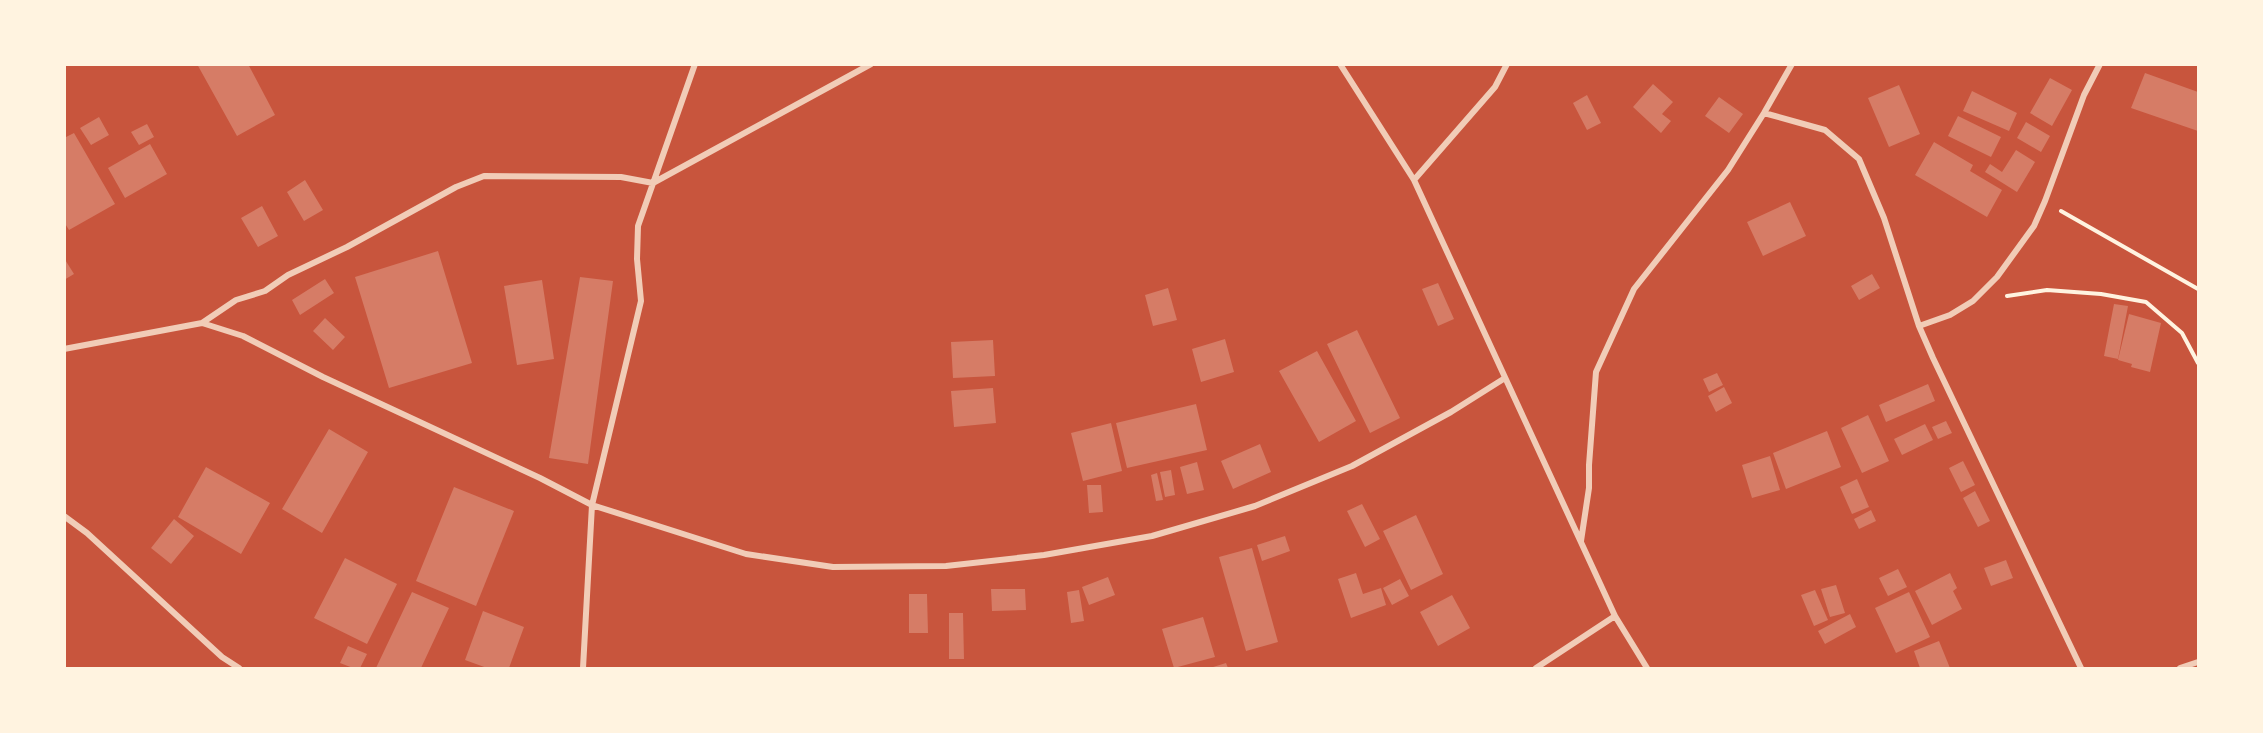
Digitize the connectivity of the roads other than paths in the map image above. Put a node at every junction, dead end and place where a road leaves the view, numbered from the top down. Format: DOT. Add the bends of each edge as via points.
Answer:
graph roads {
  1 [pos="695,64"];
  2 [pos="871,64"];
  3 [pos="1340,64"];
  4 [pos="1507,64"];
  5 [pos="1792,64"];
  6 [pos="2100,64"];
  7 [pos="1764,113"];
  8 [pos="1414,180"];
  9 [pos="653,183"];
  10 [pos="201,323"];
  11 [pos="1919,326"];
  12 [pos="64,349"];
  13 [pos="1505,378"];
  14 [pos="592,505"];
  15 [pos="64,516"];
  16 [pos="1581,542"];
  17 [pos="1615,616"];
  18 [pos="2199,662"];
  19 [pos="239,669"];
  20 [pos="583,669"];
  21 [pos="1536,669"];
  22 [pos="1647,669"];
  23 [pos="2081,669"];
  24 [pos="2180,669"];
  1 -- 9 [label="street"];
  2 -- 9 [label="street"];
  3 -- 8 [label="street"];
  4 -- 8 [label="street" via="1495,87"];
  5 -- 7 [label="street"];
  6 -- 11 [label="street" via="2084,95 2034,226 1997,277 1973,301 1950,315"];
  7 -- 11 [label="street" via="1825,130 1859,159 1884,218"];
  7 -- 16 [label="street" via="1728,170 1634,289 1596,372 1589,489"];
  8 -- 13 [label="street"];
  9 -- 10 [label="street" via="621,177 483,176 288,275 265,291 236,300"];
  9 -- 14 [label="street" via="638,226 641,301"];
  10 -- 12 [label="street"];
  10 -- 14 [label="street" via="243,336"];
  11 -- 23 [label="street"];
  13 -- 14 [label="street" via="1352,466 1255,506 1152,536 1044,555 946,566 833,567 746,554"];
  13 -- 16 [label="street"];
  14 -- 20 [label="street"];
  15 -- 19 [label="street"];
  16 -- 17 [label="street"];
  17 -- 21 [label="street"];
  17 -- 22 [label="street"];
  18 -- 24 [label="street"];
}
